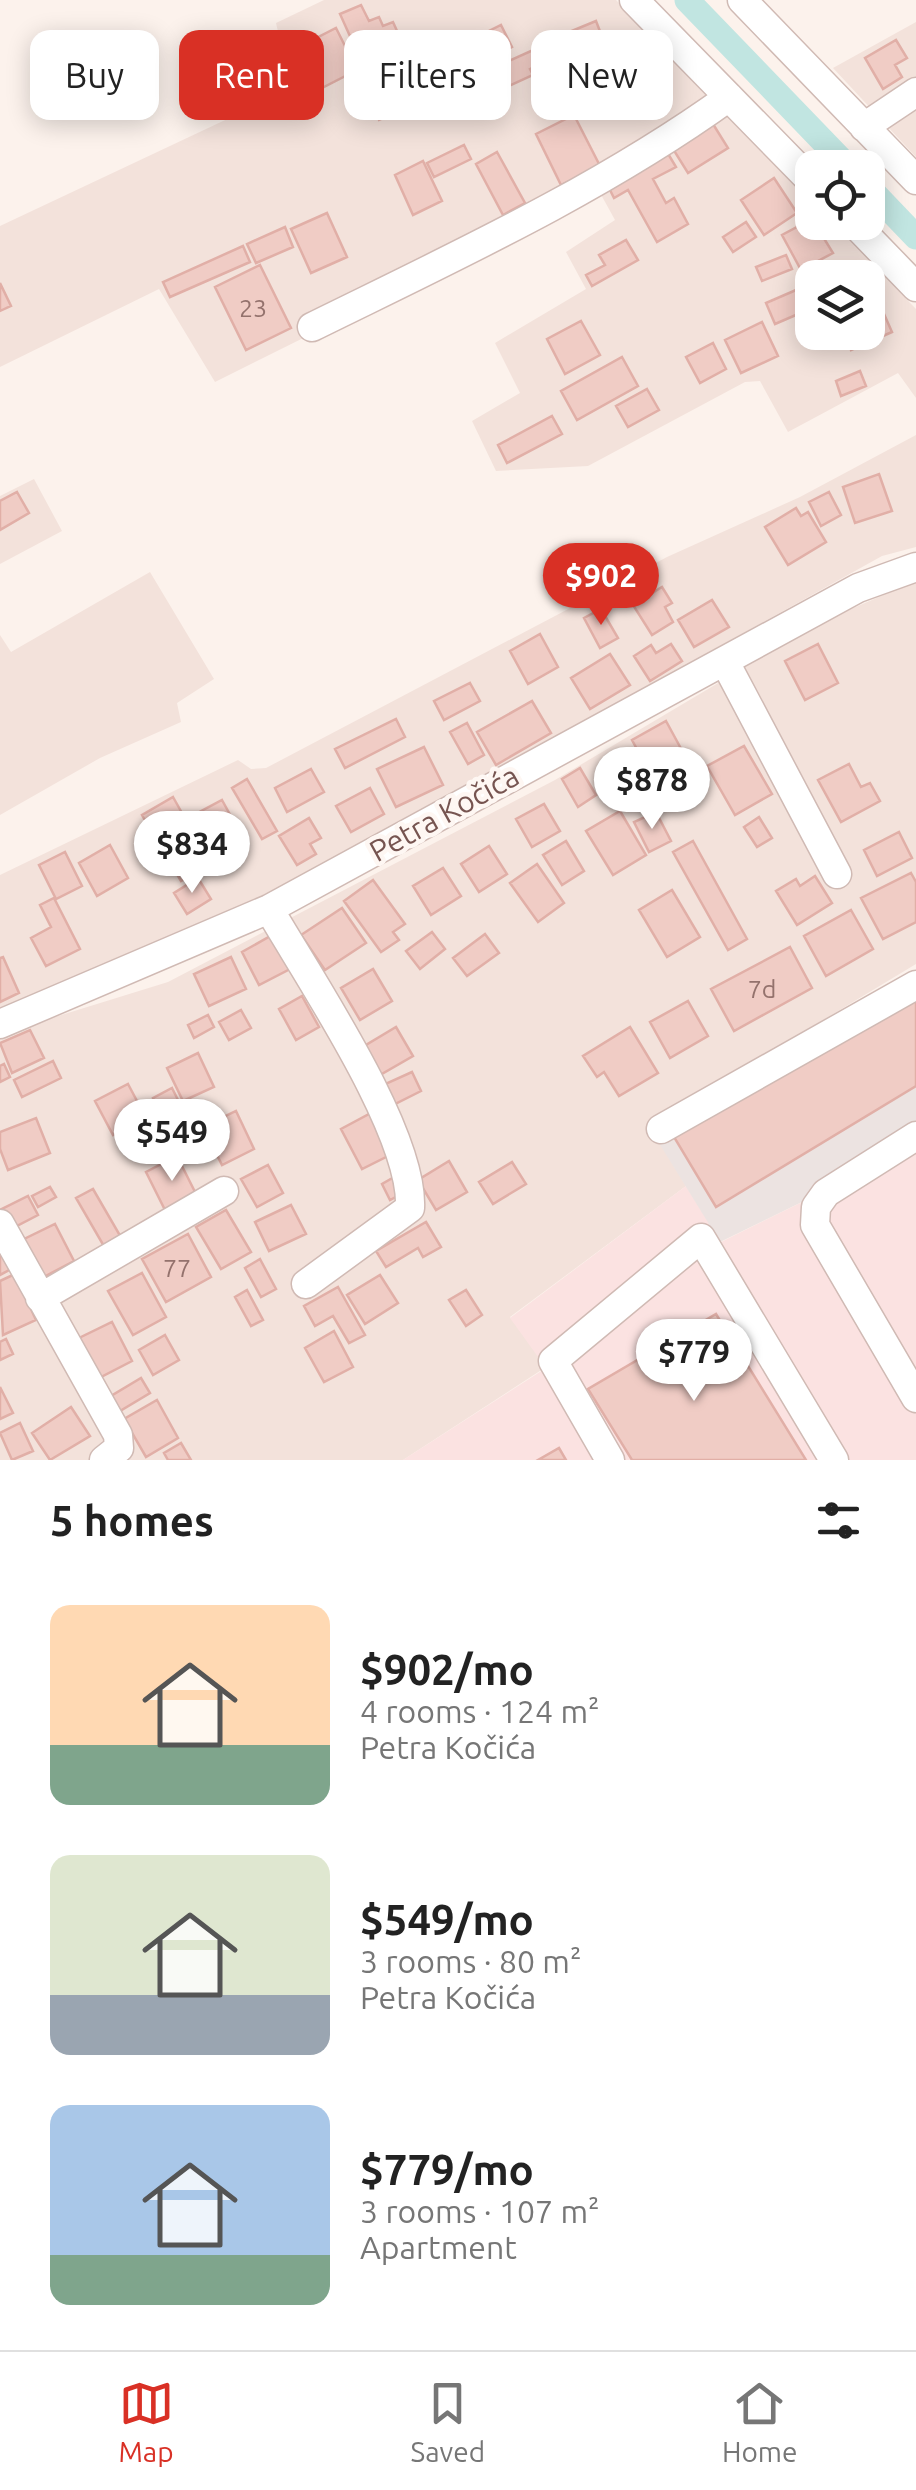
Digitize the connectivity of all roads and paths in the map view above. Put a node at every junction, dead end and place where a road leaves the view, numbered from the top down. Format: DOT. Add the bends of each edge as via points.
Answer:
graph roads {
  1 [pos="634,0"];
  2 [pos="742,0"];
  3 [pos="916,92"];
  4 [pos="729,97"];
  5 [pos="864,126"];
  6 [pos="795,165"];
  7 [pos="916,180"];
  8 [pos="871,240"];
  9 [pos="916,286"];
  10 [pos="312,327"];
  11 [pos="916,567"];
  12 [pos="725,662"];
  13 [pos="837,874"];
  14 [pos="269,908"];
  15 [pos="916,985"];
  16 [pos="0,1024"];
  17 [pos="662,1129"];
  18 [pos="916,1136"];
  19 [pos="224,1192"];
  20 [pos="0,1224"];
  21 [pos="306,1284"];
  22 [pos="40,1298"];
  23 [pos="916,1398"];
  24 [pos="104,1460"];
  25 [pos="610,1460"];
  26 [pos="834,1460"];
  1 -- 4 [label="street"];
  2 -- 5 [label="street"];
  3 -- 5 [label="street"];
  4 -- 6 [label="street"];
  4 -- 10 [label="street" via="580,190"];
  5 -- 7 [label="street"];
  8 -- 9 [label="street"];
  11 -- 12 [label="street, Petra Kočića" via="858,588"];
  12 -- 13 [label="street"];
  12 -- 14 [label="street, Petra Kočića"];
  14 -- 16 [label="street, Petra Kočića"];
  14 -- 21 [label="street" via="387,1120 411,1186 410,1208"];
  15 -- 17 [label="street"];
  18 -- 23 [label="street" via="826,1193 815,1225"];
  19 -- 22 [label="street"];
  20 -- 22 [label="street"];
  22 -- 24 [label="street" via="118,1436 119,1448"];
  25 -- 26 [label="street" via="553,1361 701,1238"];
}
